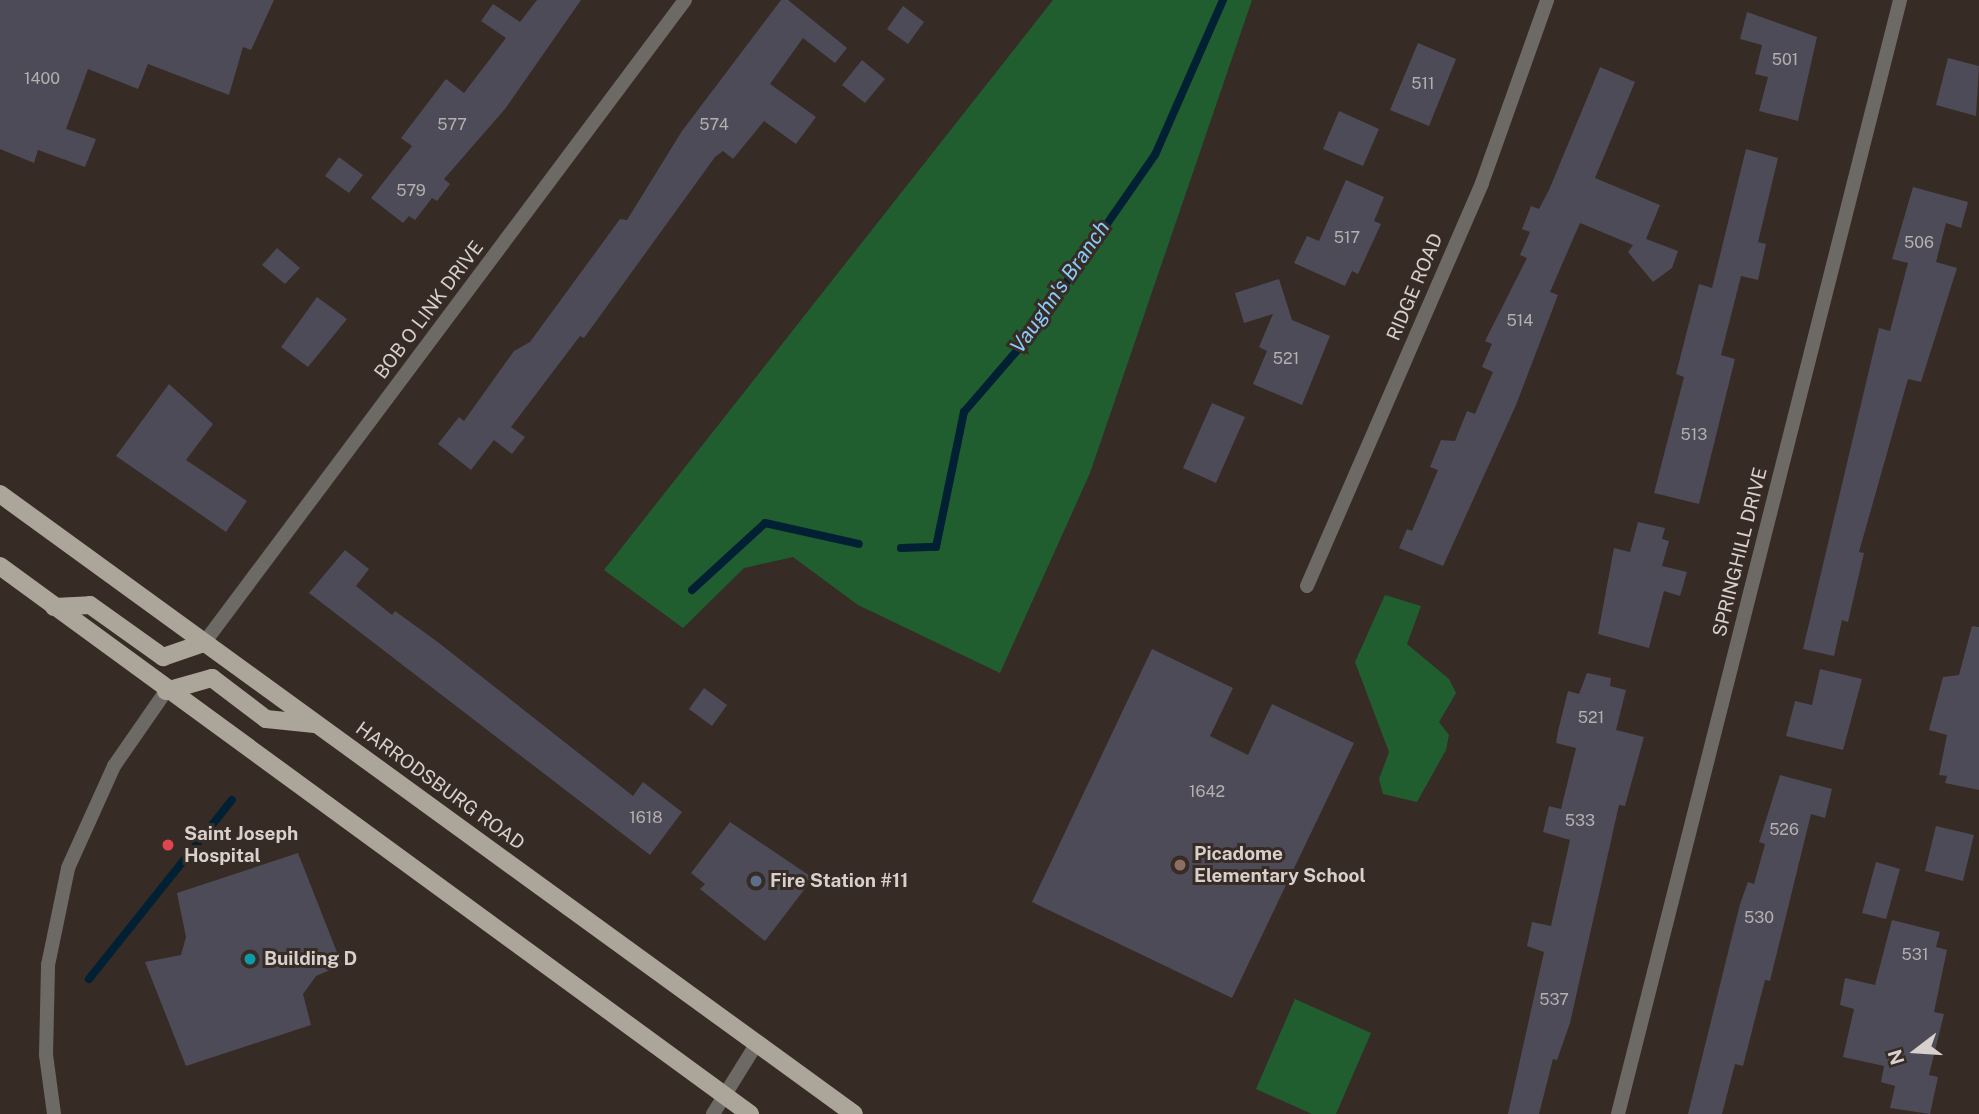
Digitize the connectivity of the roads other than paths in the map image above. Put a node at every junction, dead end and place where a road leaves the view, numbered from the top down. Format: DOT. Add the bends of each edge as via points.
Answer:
graph roads {
  1 [pos="685,0"];
  2 [pos="1547,0"];
  3 [pos="1900,0"];
  4 [pos="0,494"];
  5 [pos="0,566"];
  6 [pos="1307,586"];
  7 [pos="54,607"];
  8 [pos="204,643"];
  9 [pos="166,691"];
  10 [pos="319,724"];
  11 [pos="757,1043"];
  12 [pos="724,1095"];
  13 [pos="54,1114"];
  14 [pos="713,1114"];
  15 [pos="750,1114"];
  16 [pos="854,1114"];
  17 [pos="1618,1114"];
  1 -- 8 [label="street, BOB O LINK DRIVE"];
  2 -- 6 [label="street, RIDGE ROAD" via="1482,183"];
  3 -- 17 [label="street, SPRINGHILL DRIVE"];
  4 -- 8 [label="main road, HARRODSBURG ROAD"];
  5 -- 7 [label="main road"];
  7 -- 8 [label="main road" via="90,605 163,657"];
  7 -- 9 [label="main road"];
  8 -- 10 [label="main road, HARRODSBURG ROAD"];
  9 -- 10 [label="main road" via="212,678 267,719"];
  9 -- 12 [label="main road"];
  9 -- 13 [label="street" via="114,766 68,868 48,964 46,1055"];
  10 -- 11 [label="main road, HARRODSBURG ROAD"];
  11 -- 12 [label="street"];
  11 -- 16 [label="main road, HARRODSBURG ROAD"];
  12 -- 14 [label="street"];
  12 -- 15 [label="main road"];
}
